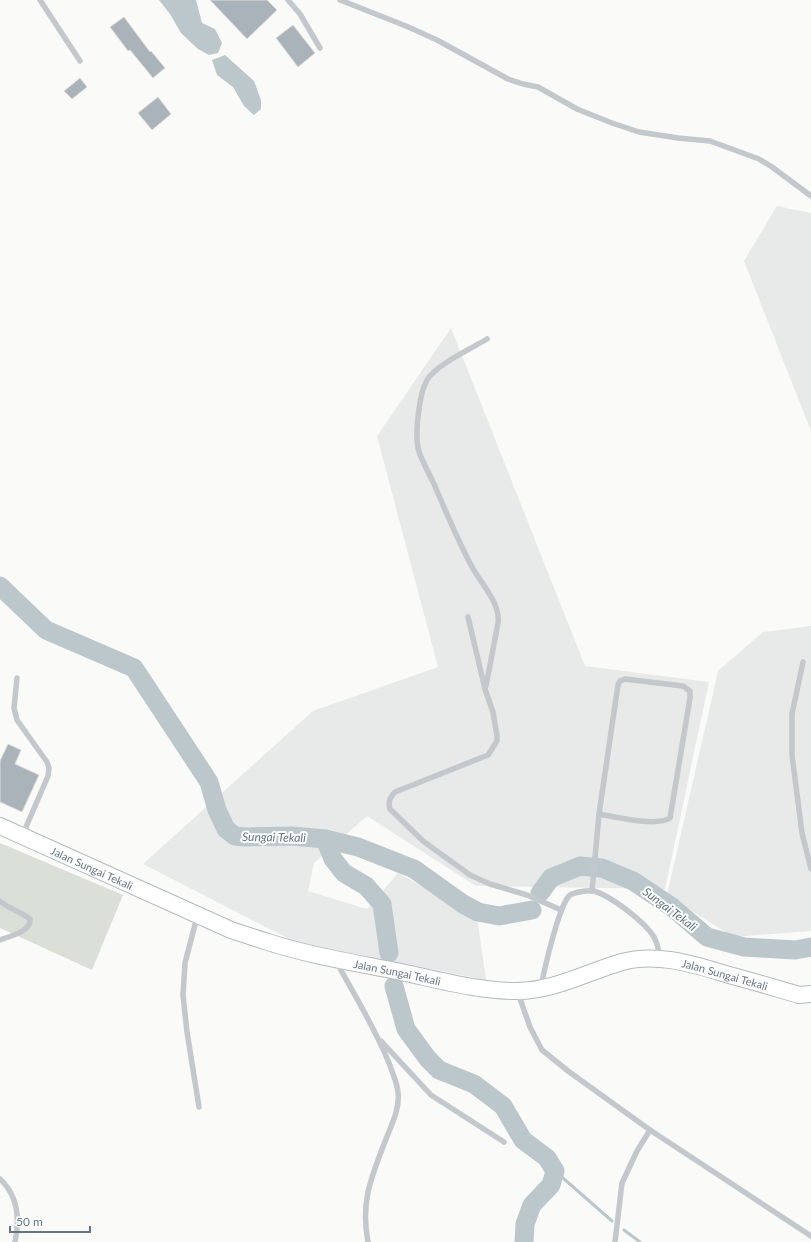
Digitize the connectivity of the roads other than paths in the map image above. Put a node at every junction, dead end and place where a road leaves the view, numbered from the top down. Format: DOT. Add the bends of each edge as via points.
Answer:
graph roads {
  1 [pos="40,0"];
  2 [pos="288,0"];
  3 [pos="340,0"];
  4 [pos="320,48"];
  5 [pos="80,61"];
  6 [pos="811,196"];
  7 [pos="487,339"];
  8 [pos="468,617"];
  9 [pos="803,662"];
  10 [pos="17,678"];
  11 [pos="486,688"];
  12 [pos="599,814"];
  13 [pos="0,826"];
  14 [pos="22,836"];
  15 [pos="811,869"];
  16 [pos="592,891"];
  17 [pos="0,901"];
  18 [pos="561,910"];
  19 [pos="198,914"];
  20 [pos="0,940"];
  21 [pos="334,958"];
  22 [pos="659,959"];
  23 [pos="540,990"];
  24 [pos="517,991"];
  25 [pos="811,994"];
  26 [pos="380,1039"];
  27 [pos="199,1107"];
  28 [pos="650,1130"];
  29 [pos="504,1142"];
  30 [pos="0,1179"];
  31 [pos="811,1236"];
  32 [pos="15,1242"];
  33 [pos="368,1242"];
  34 [pos="615,1242"];
  1 -- 5 [label="lane"];
  2 -- 4 [label="lane" via="300,14"];
  3 -- 6 [label="lane" via="437,40 508,79 538,87 577,109 612,123 640,132 710,141 758,160 772,167"];
  7 -- 11 [label="lane" via="441,366 428,380 421,400 417,429 418,448 454,530 472,567 497,608 499,617"];
  8 -- 11 [label="lane"];
  9 -- 15 [label="lane" via="792,714 792,755 802,833"];
  10 -- 14 [label="lane" via="14,708 17,720 49,768 48,776"];
  11 -- 18 [label="lane" via="497,736 497,742 488,755 395,792 390,797 390,809 423,841 470,875"];
  12 -- 12 [label="lane" via="620,681 625,678 683,686 690,690 670,818 657,823"];
  12 -- 16 [label="lane"];
  13 -- 14 [label="street, Jalan Sungai Tekali"];
  14 -- 19 [label="street, Jalan Sungai Tekali"];
  16 -- 18 [label="lane" via="572,894"];
  16 -- 22 [label="lane" via="626,910 648,929 656,942"];
  17 -- 20 [label="lane" via="30,919 29,927 25,930"];
  18 -- 23 [label="lane"];
  19 -- 21 [label="street, Jalan Sungai Tekali" via="231,930 269,943"];
  19 -- 27 [label="lane" via="185,963 183,995"];
  21 -- 24 [label="street, Jalan Sungai Tekali" via="475,987"];
  21 -- 26 [label="lane"];
  22 -- 23 [label="street, Jalan Sungai Tekali" via="623,962"];
  22 -- 25 [label="street, Jalan Sungai Tekali" via="694,965 799,995"];
  23 -- 24 [label="street, Jalan Sungai Tekali"];
  24 -- 28 [label="lane" via="530,1027 542,1050"];
  26 -- 29 [label="lane" via="431,1095"];
  26 -- 33 [label="lane" via="398,1092 396,1112 366,1194 365,1220"];
  28 -- 31 [label="lane"];
  28 -- 34 [label="lane" via="622,1183"];
  30 -- 32 [label="lane" via="9,1189 16,1204 18,1220"];
}
